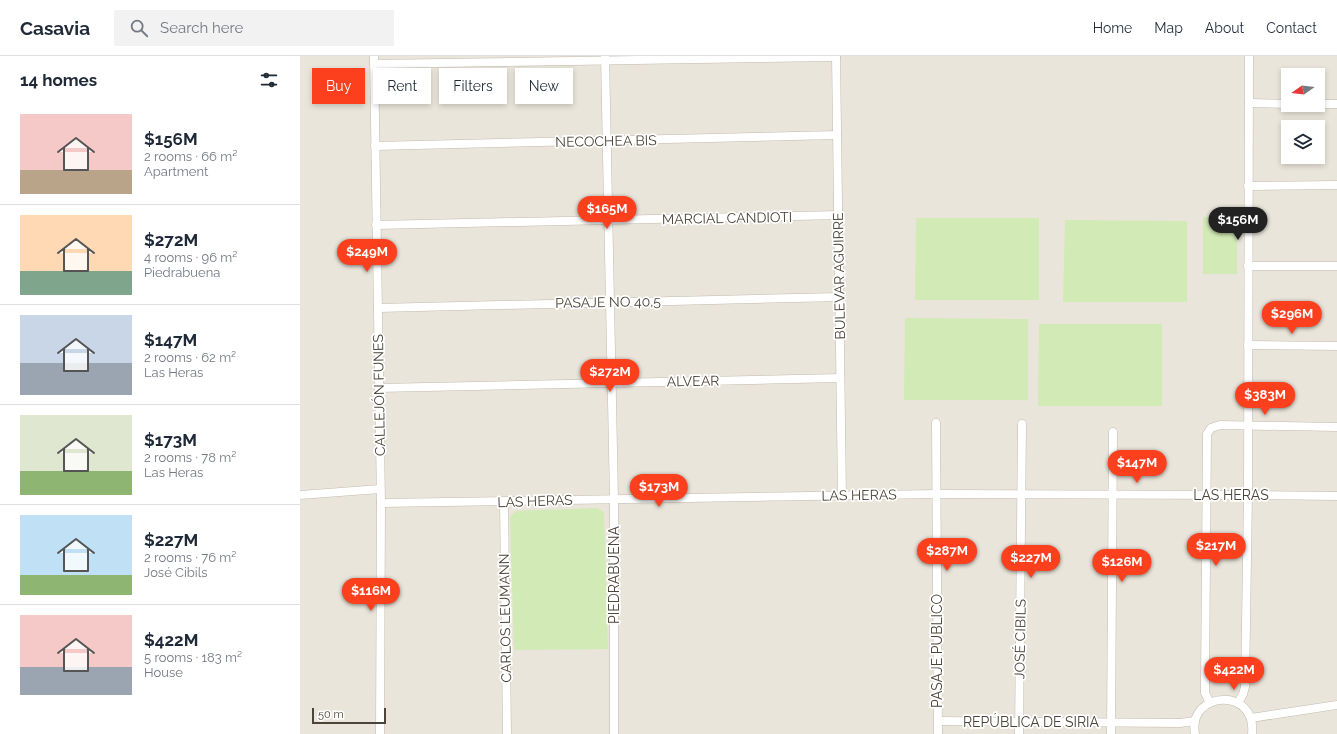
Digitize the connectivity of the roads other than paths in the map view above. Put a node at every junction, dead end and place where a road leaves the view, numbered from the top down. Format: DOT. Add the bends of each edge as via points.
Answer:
graph roads {
  1 [pos="1249,56"];
  2 [pos="836,57"];
  3 [pos="605,58"];
  4 [pos="374,60"];
  5 [pos="1249,103"];
  6 [pos="1281,104"];
  7 [pos="1325,104"];
  8 [pos="1337,104"];
  9 [pos="837,135"];
  10 [pos="607,140"];
  11 [pos="375,146"];
  12 [pos="1337,185"];
  13 [pos="1248,186"];
  14 [pos="838,215"];
  15 [pos="608,220"];
  16 [pos="376,225"];
  17 [pos="1248,266"];
  18 [pos="1337,266"];
  19 [pos="839,297"];
  20 [pos="610,302"];
  21 [pos="378,308"];
  22 [pos="1248,345"];
  23 [pos="1337,346"];
  24 [pos="840,378"];
  25 [pos="612,383"];
  26 [pos="379,388"];
  27 [pos="936,423"];
  28 [pos="1022,424"];
  29 [pos="1248,426"];
  30 [pos="1337,427"];
  31 [pos="1113,432"];
  32 [pos="380,489"];
  33 [pos="936,494"];
  34 [pos="1022,494"];
  35 [pos="1112,494"];
  36 [pos="300,495"];
  37 [pos="1207,495"];
  38 [pos="1248,495"];
  39 [pos="842,496"];
  40 [pos="1337,496"];
  41 [pos="614,499"];
  42 [pos="504,502"];
  43 [pos="381,504"];
  44 [pos="1210,703"];
  45 [pos="1238,703"];
  46 [pos="1337,705"];
  47 [pos="1251,718"];
  48 [pos="938,721"];
  49 [pos="1196,721"];
  50 [pos="1019,722"];
  51 [pos="1111,722"];
  52 [pos="380,734"];
  53 [pos="507,734"];
  54 [pos="614,734"];
  55 [pos="938,734"];
  56 [pos="1019,734"];
  57 [pos="1111,734"];
  58 [pos="1195,734"];
  59 [pos="1252,734"];
  1 -- 5 [label="street"];
  2 -- 3 [label="street"];
  2 -- 9 [label="street, BULEVAR AGUIRRE"];
  3 -- 4 [label="street"];
  3 -- 10 [label="street, PIEDRABUENA"];
  4 -- 11 [label="street, CALLEJÓN FUNES"];
  5 -- 6 [label="street"];
  5 -- 13 [label="street"];
  7 -- 8 [label="street"];
  9 -- 10 [label="street, NECOCHEA BIS"];
  9 -- 14 [label="street, BULEVAR AGUIRRE"];
  10 -- 11 [label="street, NECOCHEA BIS"];
  10 -- 15 [label="street, PIEDRABUENA"];
  11 -- 16 [label="street, CALLEJÓN FUNES"];
  12 -- 13 [label="street"];
  13 -- 17 [label="street"];
  14 -- 15 [label="street, MARCIAL CANDIOTI"];
  14 -- 19 [label="street, BULEVAR AGUIRRE"];
  15 -- 16 [label="street, MARCIAL CANDIOTI"];
  15 -- 20 [label="street, PIEDRABUENA"];
  16 -- 21 [label="street, CALLEJÓN FUNES"];
  17 -- 18 [label="street"];
  17 -- 22 [label="street"];
  19 -- 20 [label="street, PASAJE NO 40,5"];
  19 -- 24 [label="street, BULEVAR AGUIRRE"];
  20 -- 21 [label="street, PASAJE NO 40,5"];
  20 -- 25 [label="street, PIEDRABUENA"];
  21 -- 26 [label="street, CALLEJÓN FUNES"];
  22 -- 23 [label="street"];
  22 -- 29 [label="street"];
  24 -- 25 [label="street, ALVEAR"];
  24 -- 39 [label="street, BULEVAR AGUIRRE"];
  25 -- 26 [label="street, ALVEAR"];
  25 -- 41 [label="street, PIEDRABUENA"];
  26 -- 32 [label="street, CALLEJÓN FUNES"];
  27 -- 33 [label="street, PASAJE PUBLICO"];
  28 -- 34 [label="street, JOSÉ CIBILS"];
  29 -- 30 [label="street"];
  29 -- 37 [label="street" via="1220,425 1211,428 1207,434"];
  29 -- 38 [label="street"];
  31 -- 35 [label="street"];
  32 -- 36 [label="street"];
  32 -- 43 [label="street, CALLEJÓN FUNES"];
  33 -- 34 [label="street, LAS HERAS"];
  33 -- 39 [label="street, LAS HERAS"];
  33 -- 48 [label="street, PASAJE PUBLICO"];
  34 -- 35 [label="street, LAS HERAS"];
  34 -- 50 [label="street, JOSÉ CIBILS"];
  35 -- 37 [label="street, LAS HERAS"];
  35 -- 51 [label="street"];
  37 -- 38 [label="street, LAS HERAS"];
  37 -- 44 [label="street" via="1204,686"];
  38 -- 40 [label="street, LAS HERAS"];
  38 -- 45 [label="street" via="1245,687"];
  39 -- 41 [label="street, LAS HERAS"];
  41 -- 42 [label="street, LAS HERAS"];
  41 -- 54 [label="street, PIEDRABUENA"];
  42 -- 43 [label="street, LAS HERAS"];
  42 -- 53 [label="street, CARLOS LEUMANN"];
  43 -- 52 [label="street, CALLEJÓN FUNES"];
  44 -- 45 [label="street" via="1229,700"];
  44 -- 49 [label="street" via="1199,713"];
  45 -- 47 [label="street"];
  46 -- 47 [label="street"];
  47 -- 59 [label="street"];
  48 -- 50 [label="street, REPÚBLICA DE SIRIA"];
  48 -- 55 [label="street, PASAJE PUBLICO"];
  49 -- 51 [label="street, REPÚBLICA DE SIRIA"];
  49 -- 58 [label="street"];
  50 -- 51 [label="street, REPÚBLICA DE SIRIA"];
  50 -- 56 [label="street, JOSÉ CIBILS"];
  51 -- 57 [label="street"];
}
